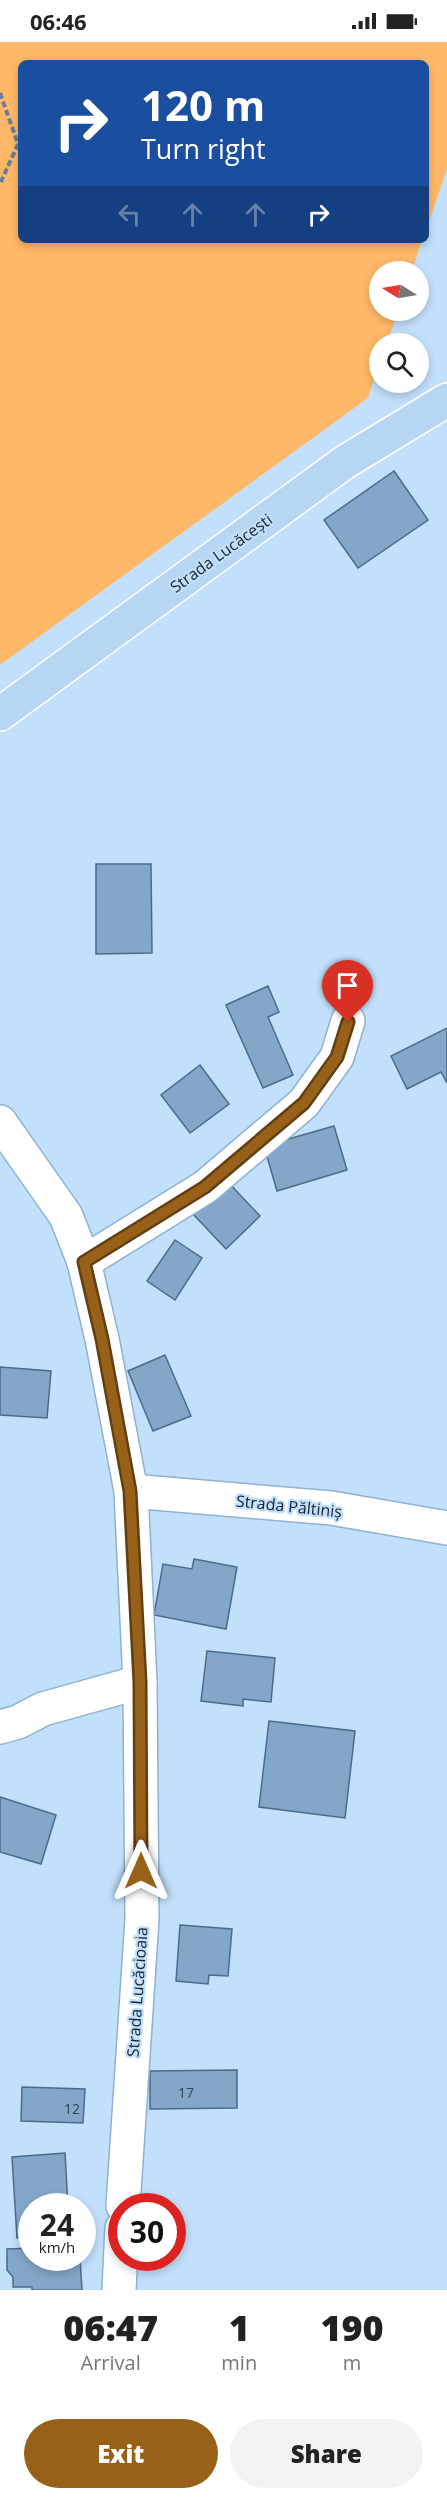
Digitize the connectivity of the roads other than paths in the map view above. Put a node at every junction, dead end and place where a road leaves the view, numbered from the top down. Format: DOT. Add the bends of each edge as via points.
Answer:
graph roads {
  1 [pos="447,400"];
  2 [pos="0,714"];
  3 [pos="348,1022"];
  4 [pos="0,1122"];
  5 [pos="84,1262"];
  6 [pos="130,1491"];
  7 [pos="447,1527"];
  8 [pos="140,1682"];
  9 [pos="0,1726"];
  10 [pos="124,2193"];
  11 [pos="120,2271"];
  12 [pos="119,2290"];
  1 -- 2 [label="main road, Strada Lucăcești" via="345,462"];
  3 -- 5 [label="street" via="337,1057 304,1103 205,1187"];
  4 -- 5 [label="street, Strada Lucăcioaia" via="66,1216"];
  5 -- 6 [label="street, Strada Lucăcioaia"];
  6 -- 7 [label="street, Strada Păltiniș" via="331,1508"];
  6 -- 8 [label="street, Strada Lucăcioaia"];
  8 -- 9 [label="street" via="43,1709"];
  8 -- 10 [label="street, Strada Lucăcioaia" via="141,1919"];
  11 -- 12 [label="street"];
}
